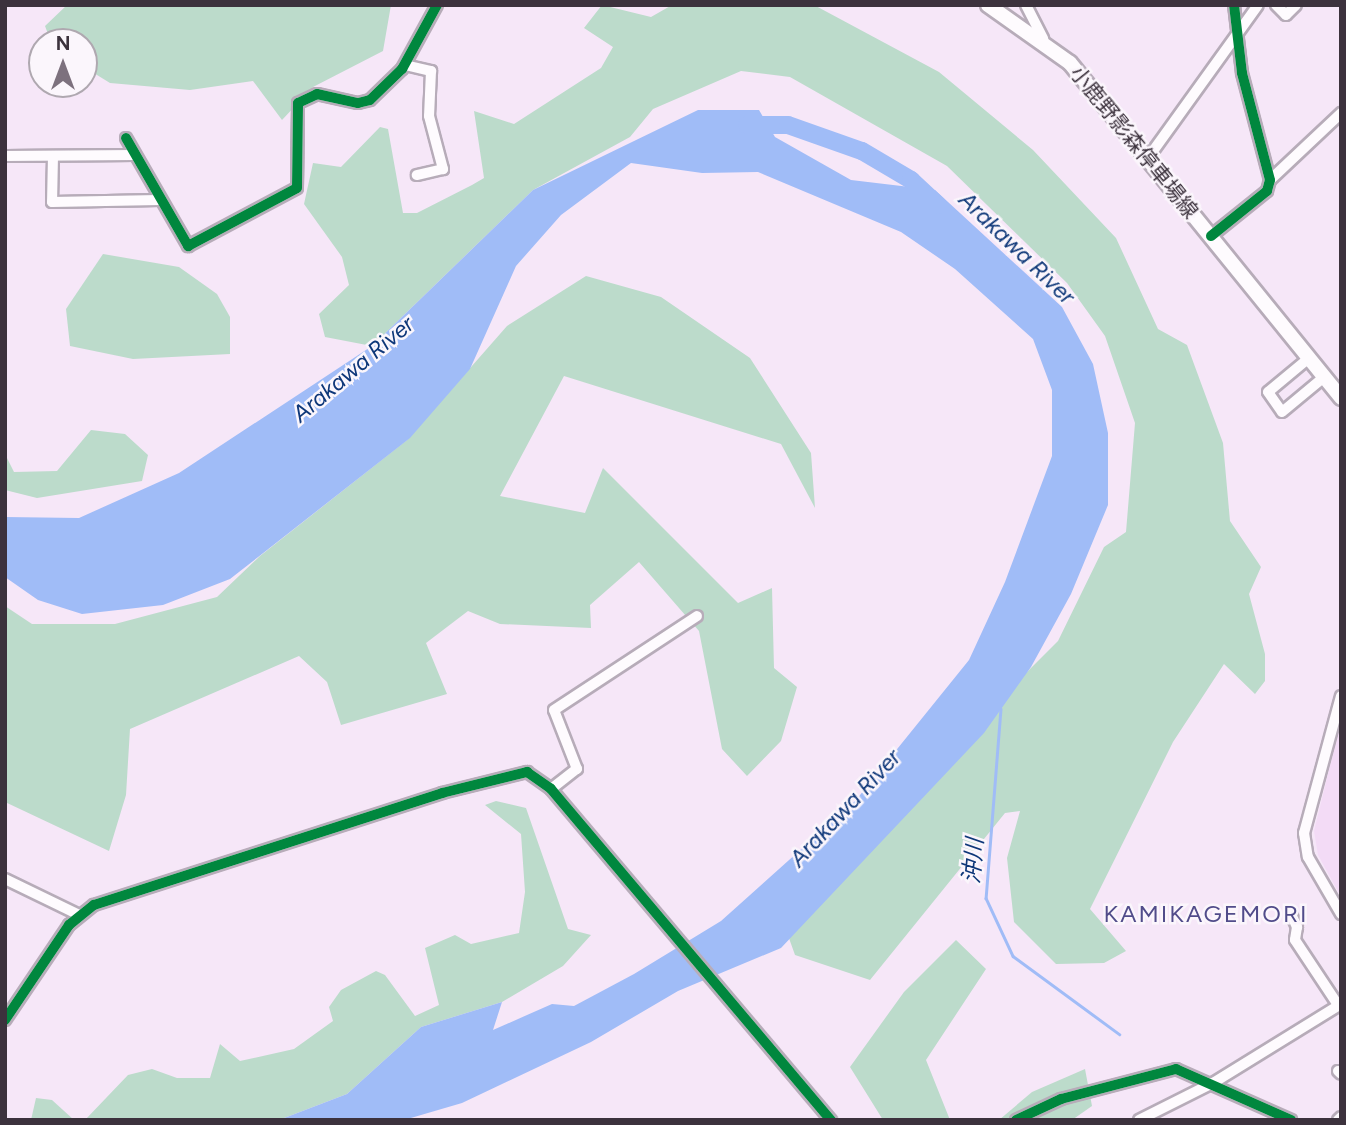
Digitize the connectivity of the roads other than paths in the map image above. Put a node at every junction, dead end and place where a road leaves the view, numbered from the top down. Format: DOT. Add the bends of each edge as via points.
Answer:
graph roads {
  1 [pos="437,5"];
  2 [pos="988,5"];
  3 [pos="1026,5"];
  4 [pos="1234,5"];
  5 [pos="1258,5"];
  6 [pos="1276,5"];
  7 [pos="1296,5"];
  8 [pos="1237,29"];
  9 [pos="1043,39"];
  10 [pos="405,65"];
  11 [pos="1341,113"];
  12 [pos="126,138"];
  13 [pos="135,155"];
  14 [pos="5,156"];
  15 [pos="53,156"];
  16 [pos="1148,158"];
  17 [pos="417,175"];
  18 [pos="1270,180"];
  19 [pos="159,200"];
  20 [pos="1211,236"];
  21 [pos="1309,358"];
  22 [pos="1324,377"];
  23 [pos="1341,398"];
  24 [pos="697,616"];
  25 [pos="1341,696"];
  26 [pos="551,789"];
  27 [pos="5,879"];
  28 [pos="1290,912"];
  29 [pos="1341,914"];
  30 [pos="79,915"];
  31 [pos="1339,1005"];
  32 [pos="5,1020"];
  33 [pos="1213,1083"];
  34 [pos="831,1120"];
  35 [pos="1016,1120"];
  36 [pos="1139,1120"];
  37 [pos="1291,1120"];
  1 -- 10 [label="street"];
  2 -- 9 [label="main road, 小鹿野影森停車場線"];
  3 -- 9 [label="street"];
  4 -- 8 [label="street"];
  5 -- 8 [label="street"];
  6 -- 7 [label="street" via="1286,15"];
  8 -- 16 [label="street"];
  8 -- 18 [label="street" via="1242,73"];
  9 -- 16 [label="main road, 小鹿野影森停車場線" via="1091,86"];
  10 -- 17 [label="street" via="431,71 429,116 442,155 443,169"];
  10 -- 19 [label="street" via="370,100 358,103 317,94 298,103 297,188 284,199 188,246"];
  11 -- 18 [label="street"];
  12 -- 13 [label="street"];
  13 -- 15 [label="street"];
  13 -- 19 [label="street"];
  14 -- 15 [label="street"];
  15 -- 19 [label="street" via="52,201"];
  16 -- 20 [label="main road, 小鹿野影森停車場線"];
  18 -- 20 [label="street" via="1267,191"];
  20 -- 21 [label="main road, 小鹿野影森停車場線"];
  21 -- 22 [label="main road, 小鹿野影森停車場線"];
  21 -- 22 [label="street" via="1268,392 1282,412"];
  22 -- 23 [label="main road, 小鹿野影森停車場線"];
  24 -- 26 [label="street" via="554,710 577,769"];
  25 -- 29 [label="street" via="1304,833 1308,857"];
  26 -- 30 [label="street" via="527,772 506,774 117,895"];
  26 -- 34 [label="street"];
  27 -- 30 [label="street"];
  28 -- 31 [label="street" via="1297,927 1295,940"];
  30 -- 32 [label="street"];
  31 -- 33 [label="street"];
  33 -- 35 [label="street" via="1176,1069 1161,1071 1061,1098"];
  33 -- 36 [label="street"];
  33 -- 37 [label="street"];
}
